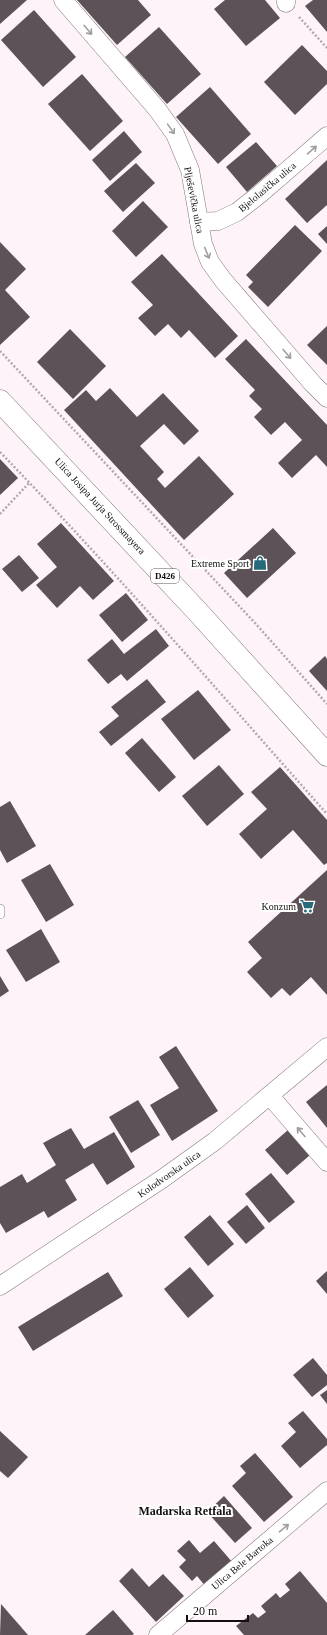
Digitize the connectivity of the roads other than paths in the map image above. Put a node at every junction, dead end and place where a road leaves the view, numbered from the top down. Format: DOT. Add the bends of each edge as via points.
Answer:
graph roads {
  1 [pos="63,0"];
  2 [pos="327,136"];
  3 [pos="199,222"];
  4 [pos="327,398"];
  5 [pos="0,401"];
  6 [pos="327,755"];
  7 [pos="0,909"];
  8 [pos="0,914"];
  9 [pos="327,1047"];
  10 [pos="270,1096"];
  11 [pos="327,1162"];
  12 [pos="0,1286"];
  13 [pos="327,1491"];
  14 [pos="158,1635"];
  1 -- 3 [label="street, Plješevička ulica, one-way" via="157,109 175,134 190,170"];
  3 -- 2 [label="street, Bjelolasička ulica, one-way" via="218,221 237,212"];
  3 -- 4 [label="street, Plješevička ulica, one-way" via="203,244 223,280"];
  5 -- 6 [label="main road, Ulica Josipa Jurja Strossmayera / D426" via="197,611"];
  7 -- 8 [label="lane"];
  9 -- 10 [label="street, Kolodvorska ulica"];
  11 -- 10 [label="street, one-way"];
  10 -- 12 [label="street, Kolodvorska ulica" via="215,1141 162,1179"];
  14 -- 13 [label="street, Ulica Bele Bartoka, one-way"];
}
